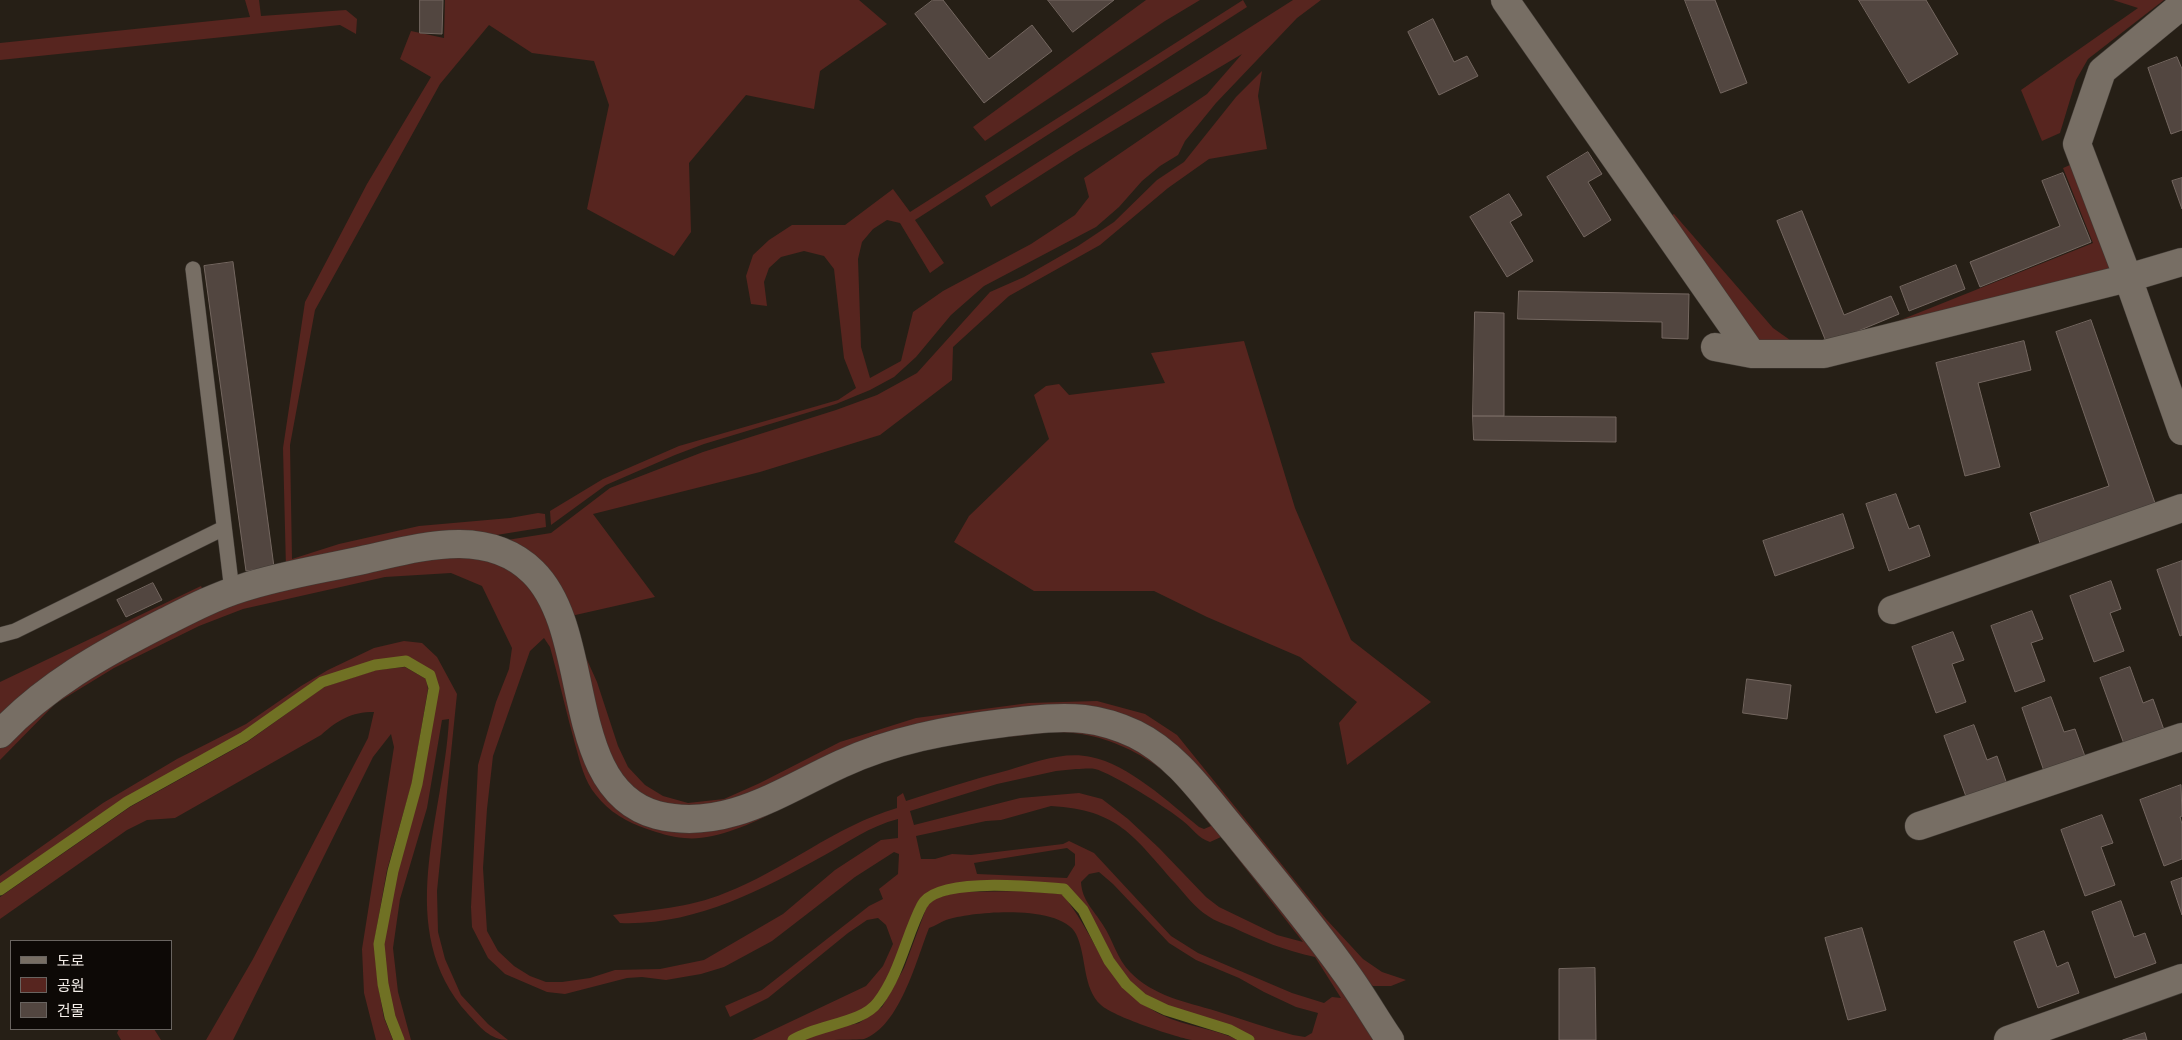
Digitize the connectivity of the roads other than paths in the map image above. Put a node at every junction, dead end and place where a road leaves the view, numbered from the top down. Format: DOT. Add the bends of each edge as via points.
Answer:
graph roads {
  1 [pos="1505,0"];
  2 [pos="2182,5"];
  3 [pos="2182,262"];
  4 [pos="193,269"];
  5 [pos="2128,278"];
  6 [pos="1715,347"];
  7 [pos="1752,354"];
  8 [pos="2182,431"];
  9 [pos="2182,508"];
  10 [pos="224,528"];
  11 [pos="232,591"];
  12 [pos="1892,610"];
  13 [pos="0,635"];
  14 [pos="0,734"];
  15 [pos="2182,737"];
  16 [pos="1920,826"];
  17 [pos="2182,978"];
  18 [pos="1390,1040"];
  19 [pos="2008,1040"];
  1 -- 7 [label="street"];
  2 -- 5 [label="street" via="2102,72 2077,144"];
  3 -- 5 [label="street"];
  4 -- 10 [label="lane"];
  5 -- 7 [label="street" via="1824,354"];
  5 -- 8 [label="street"];
  6 -- 7 [label="street"];
  9 -- 12 [label="street"];
  10 -- 11 [label="lane"];
  10 -- 13 [label="lane"];
  11 -- 14 [label="street" via="216,596 114,649 42,695"];
  11 -- 18 [label="street" via="448,544 493,548 509,555 539,579 557,609 591,738 605,774 616,789 644,810 677,819 716,818 733,813 761,803 860,755 942,731 1068,718 1087,719 1135,734 1164,753 1196,785 1346,973"];
  15 -- 16 [label="street"];
  17 -- 19 [label="street"];
}
